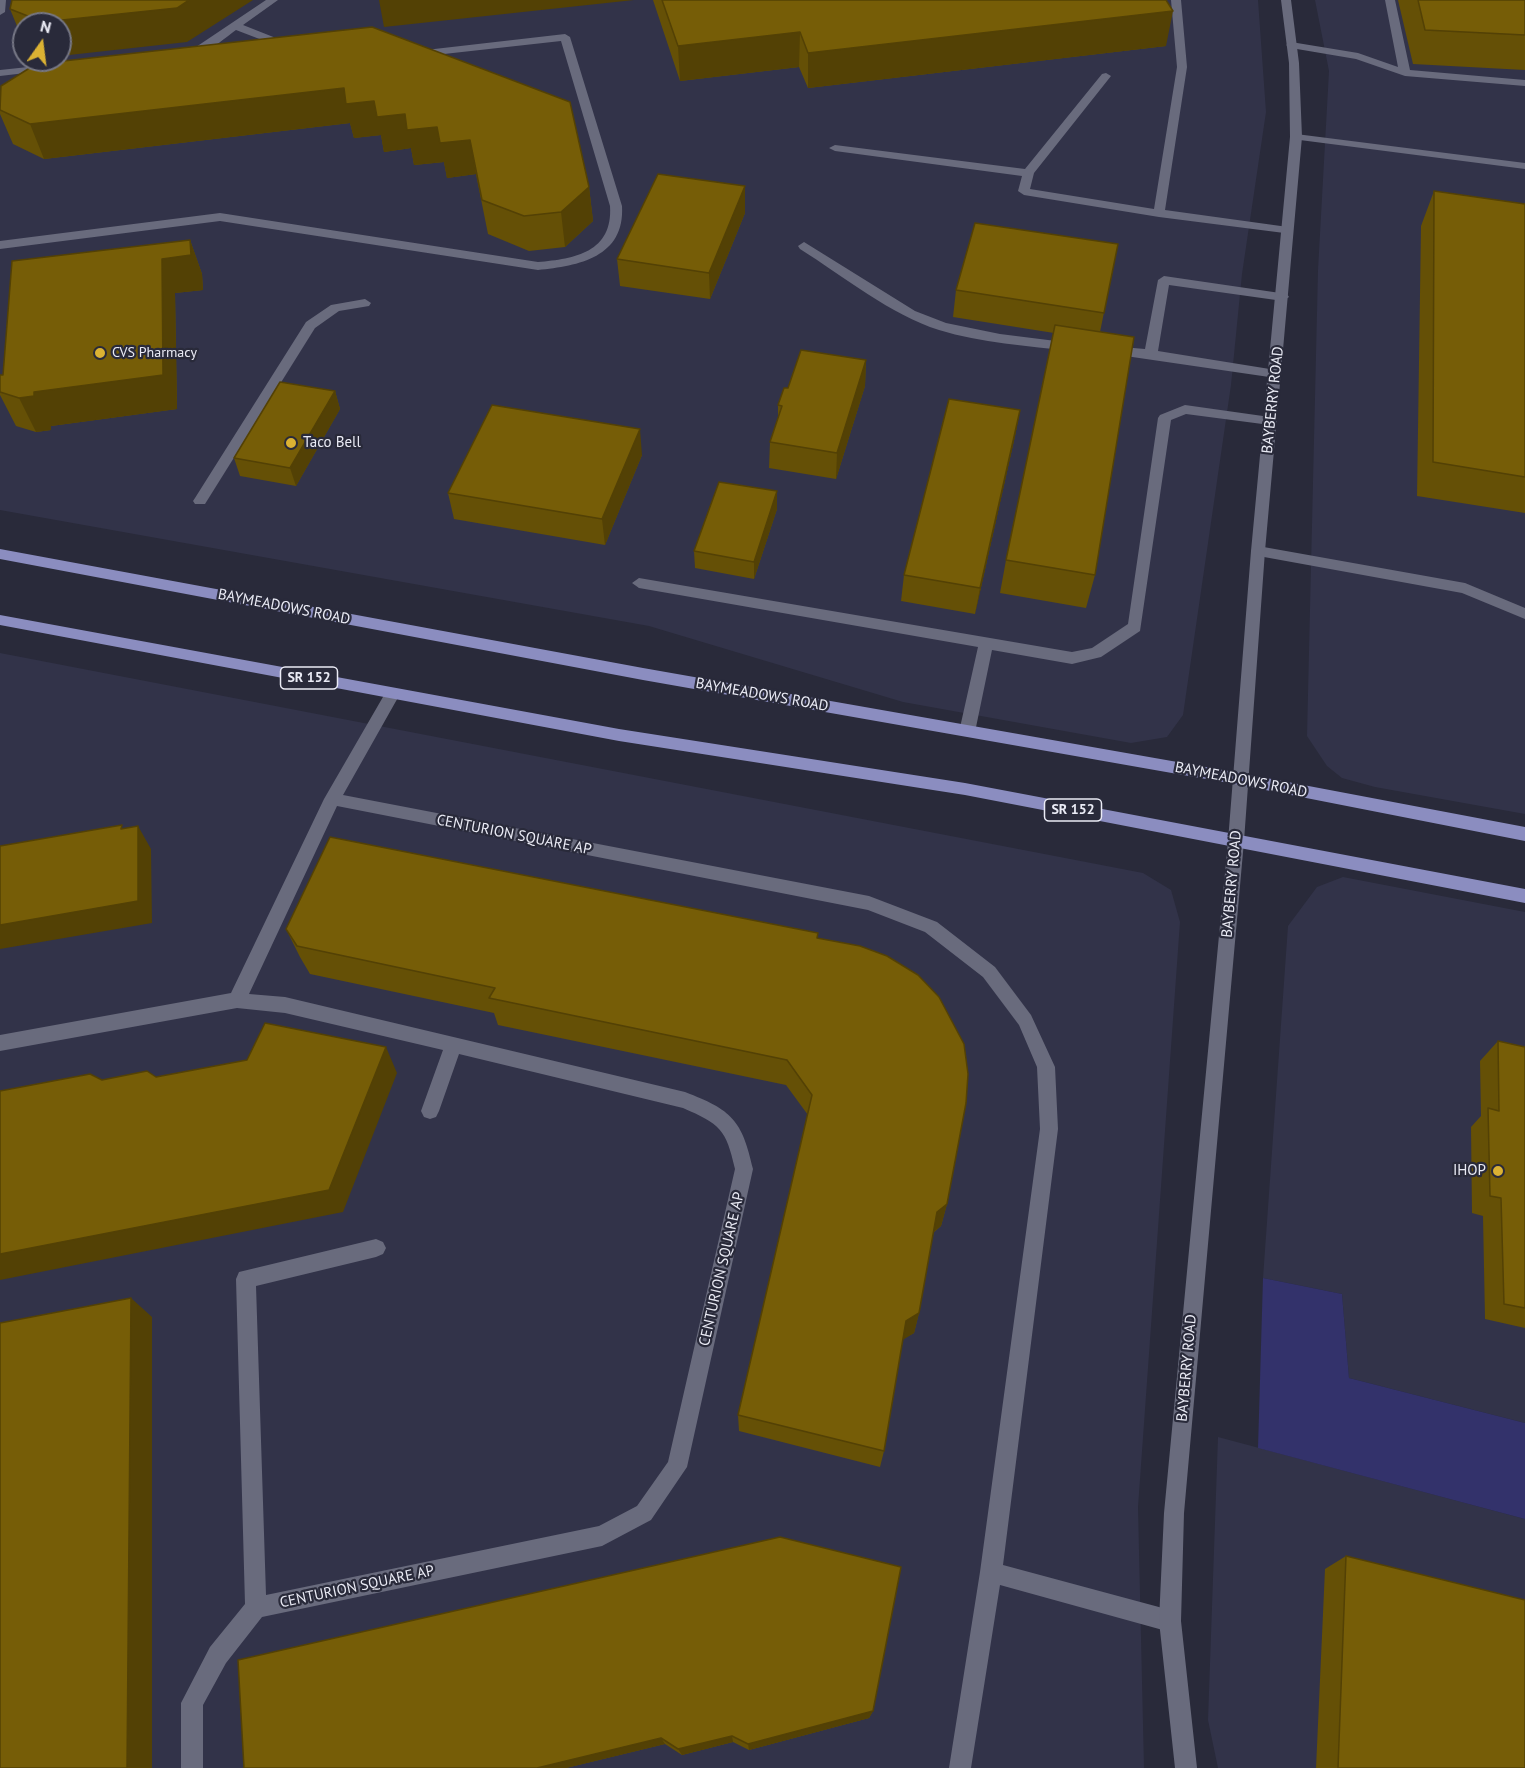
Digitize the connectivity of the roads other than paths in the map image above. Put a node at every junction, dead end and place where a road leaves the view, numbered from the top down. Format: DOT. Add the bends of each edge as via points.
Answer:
graph roads {
  1 [pos="1,0"];
  2 [pos="273,0"];
  3 [pos="1176,0"];
  4 [pos="1286,0"];
  5 [pos="1390,0"];
  6 [pos="0,12"];
  7 [pos="235,27"];
  8 [pos="1292,45"];
  9 [pos="298,50"];
  10 [pos="173,55"];
  11 [pos="406,55"];
  12 [pos="1405,74"];
  13 [pos="1106,76"];
  14 [pos="1525,83"];
  15 [pos="1296,137"];
  16 [pos="835,148"];
  17 [pos="1525,166"];
  18 [pos="1028,174"];
  19 [pos="1159,213"];
  20 [pos="1288,231"];
  21 [pos="0,245"];
  22 [pos="804,246"];
  23 [pos="1283,297"];
  24 [pos="365,303"];
  25 [pos="1150,354"];
  26 [pos="1276,374"];
  27 [pos="1270,421"];
  28 [pos="200,501"];
  29 [pos="1258,551"];
  30 [pos="0,554"];
  31 [pos="639,583"];
  32 [pos="1525,614"];
  33 [pos="0,620"];
  34 [pos="986,643"];
  35 [pos="392,694"];
  36 [pos="967,732"];
  37 [pos="1240,779"];
  38 [pos="332,800"];
  39 [pos="1525,834"];
  40 [pos="1236,841"];
  41 [pos="1525,896"];
  42 [pos="237,1000"];
  43 [pos="0,1043"];
  44 [pos="453,1046"];
  45 [pos="430,1112"];
  46 [pos="376,1248"];
  47 [pos="991,1572"];
  48 [pos="256,1608"];
  49 [pos="1170,1621"];
  50 [pos="192,1768"];
  51 [pos="960,1768"];
  52 [pos="1186,1768"];
  1 -- 6 [label="street"];
  2 -- 7 [label="street"];
  3 -- 19 [label="street" via="1182,67"];
  4 -- 8 [label="street, BAYBERRY ROAD"];
  5 -- 12 [label="street"];
  7 -- 9 [label="street"];
  7 -- 10 [label="street" via="196,52"];
  8 -- 12 [label="street" via="1358,56"];
  8 -- 15 [label="street, BAYBERRY ROAD"];
  11 -- 21 [label="street" via="564,37 616,206 616,224 608,241 591,255 538,266 220,217"];
  12 -- 14 [label="street"];
  13 -- 18 [label="street"];
  15 -- 17 [label="street"];
  15 -- 20 [label="street, BAYBERRY ROAD"];
  16 -- 18 [label="street"];
  18 -- 19 [label="street" via="1024,191"];
  19 -- 20 [label="street"];
  20 -- 23 [label="street, BAYBERRY ROAD"];
  22 -- 25 [label="street" via="911,314 944,327 1000,338"];
  23 -- 25 [label="street" via="1164,280"];
  23 -- 26 [label="street, BAYBERRY ROAD"];
  24 -- 28 [label="street" via="335,308 310,326"];
  25 -- 26 [label="street"];
  26 -- 27 [label="street, BAYBERRY ROAD"];
  27 -- 29 [label="street, BAYBERRY ROAD"];
  27 -- 34 [label="street" via="1185,410 1165,418 1135,627 1096,653 1072,658"];
  29 -- 32 [label="street" via="1465,588"];
  29 -- 37 [label="street, BAYBERRY ROAD"];
  30 -- 36 [label="main road, BAYMEADOWS ROAD"];
  31 -- 34 [label="street"];
  33 -- 35 [label="main road, SR 152"];
  34 -- 36 [label="street"];
  35 -- 38 [label="street"];
  35 -- 40 [label="main road, SR 152" via="619,735 965,789"];
  36 -- 37 [label="main road, BAYMEADOWS ROAD"];
  37 -- 39 [label="main road, BAYMEADOWS ROAD"];
  37 -- 40 [label="street, BAYBERRY ROAD"];
  38 -- 42 [label="street"];
  38 -- 47 [label="street, CENTURION SQUARE AP" via="868,903 931,927 990,972 1025,1020 1046,1067 1049,1129"];
  40 -- 41 [label="main road, SR 152"];
  40 -- 49 [label="street, BAYBERRY ROAD" via="1174,1513"];
  42 -- 43 [label="street, CENTURION SQUARE AP"];
  42 -- 44 [label="street, CENTURION SQUARE AP" via="285,1005"];
  44 -- 45 [label="street"];
  44 -- 48 [label="street, CENTURION SQUARE AP" via="685,1100 722,1116 738,1138 744,1169 677,1467 644,1513 602,1536"];
  46 -- 48 [label="street" via="246,1279"];
  47 -- 49 [label="street"];
  47 -- 51 [label="street, CENTURION SQUARE AP"];
  48 -- 50 [label="street" via="218,1655 192,1703"];
  49 -- 52 [label="street, BAYBERRY ROAD"];
}
